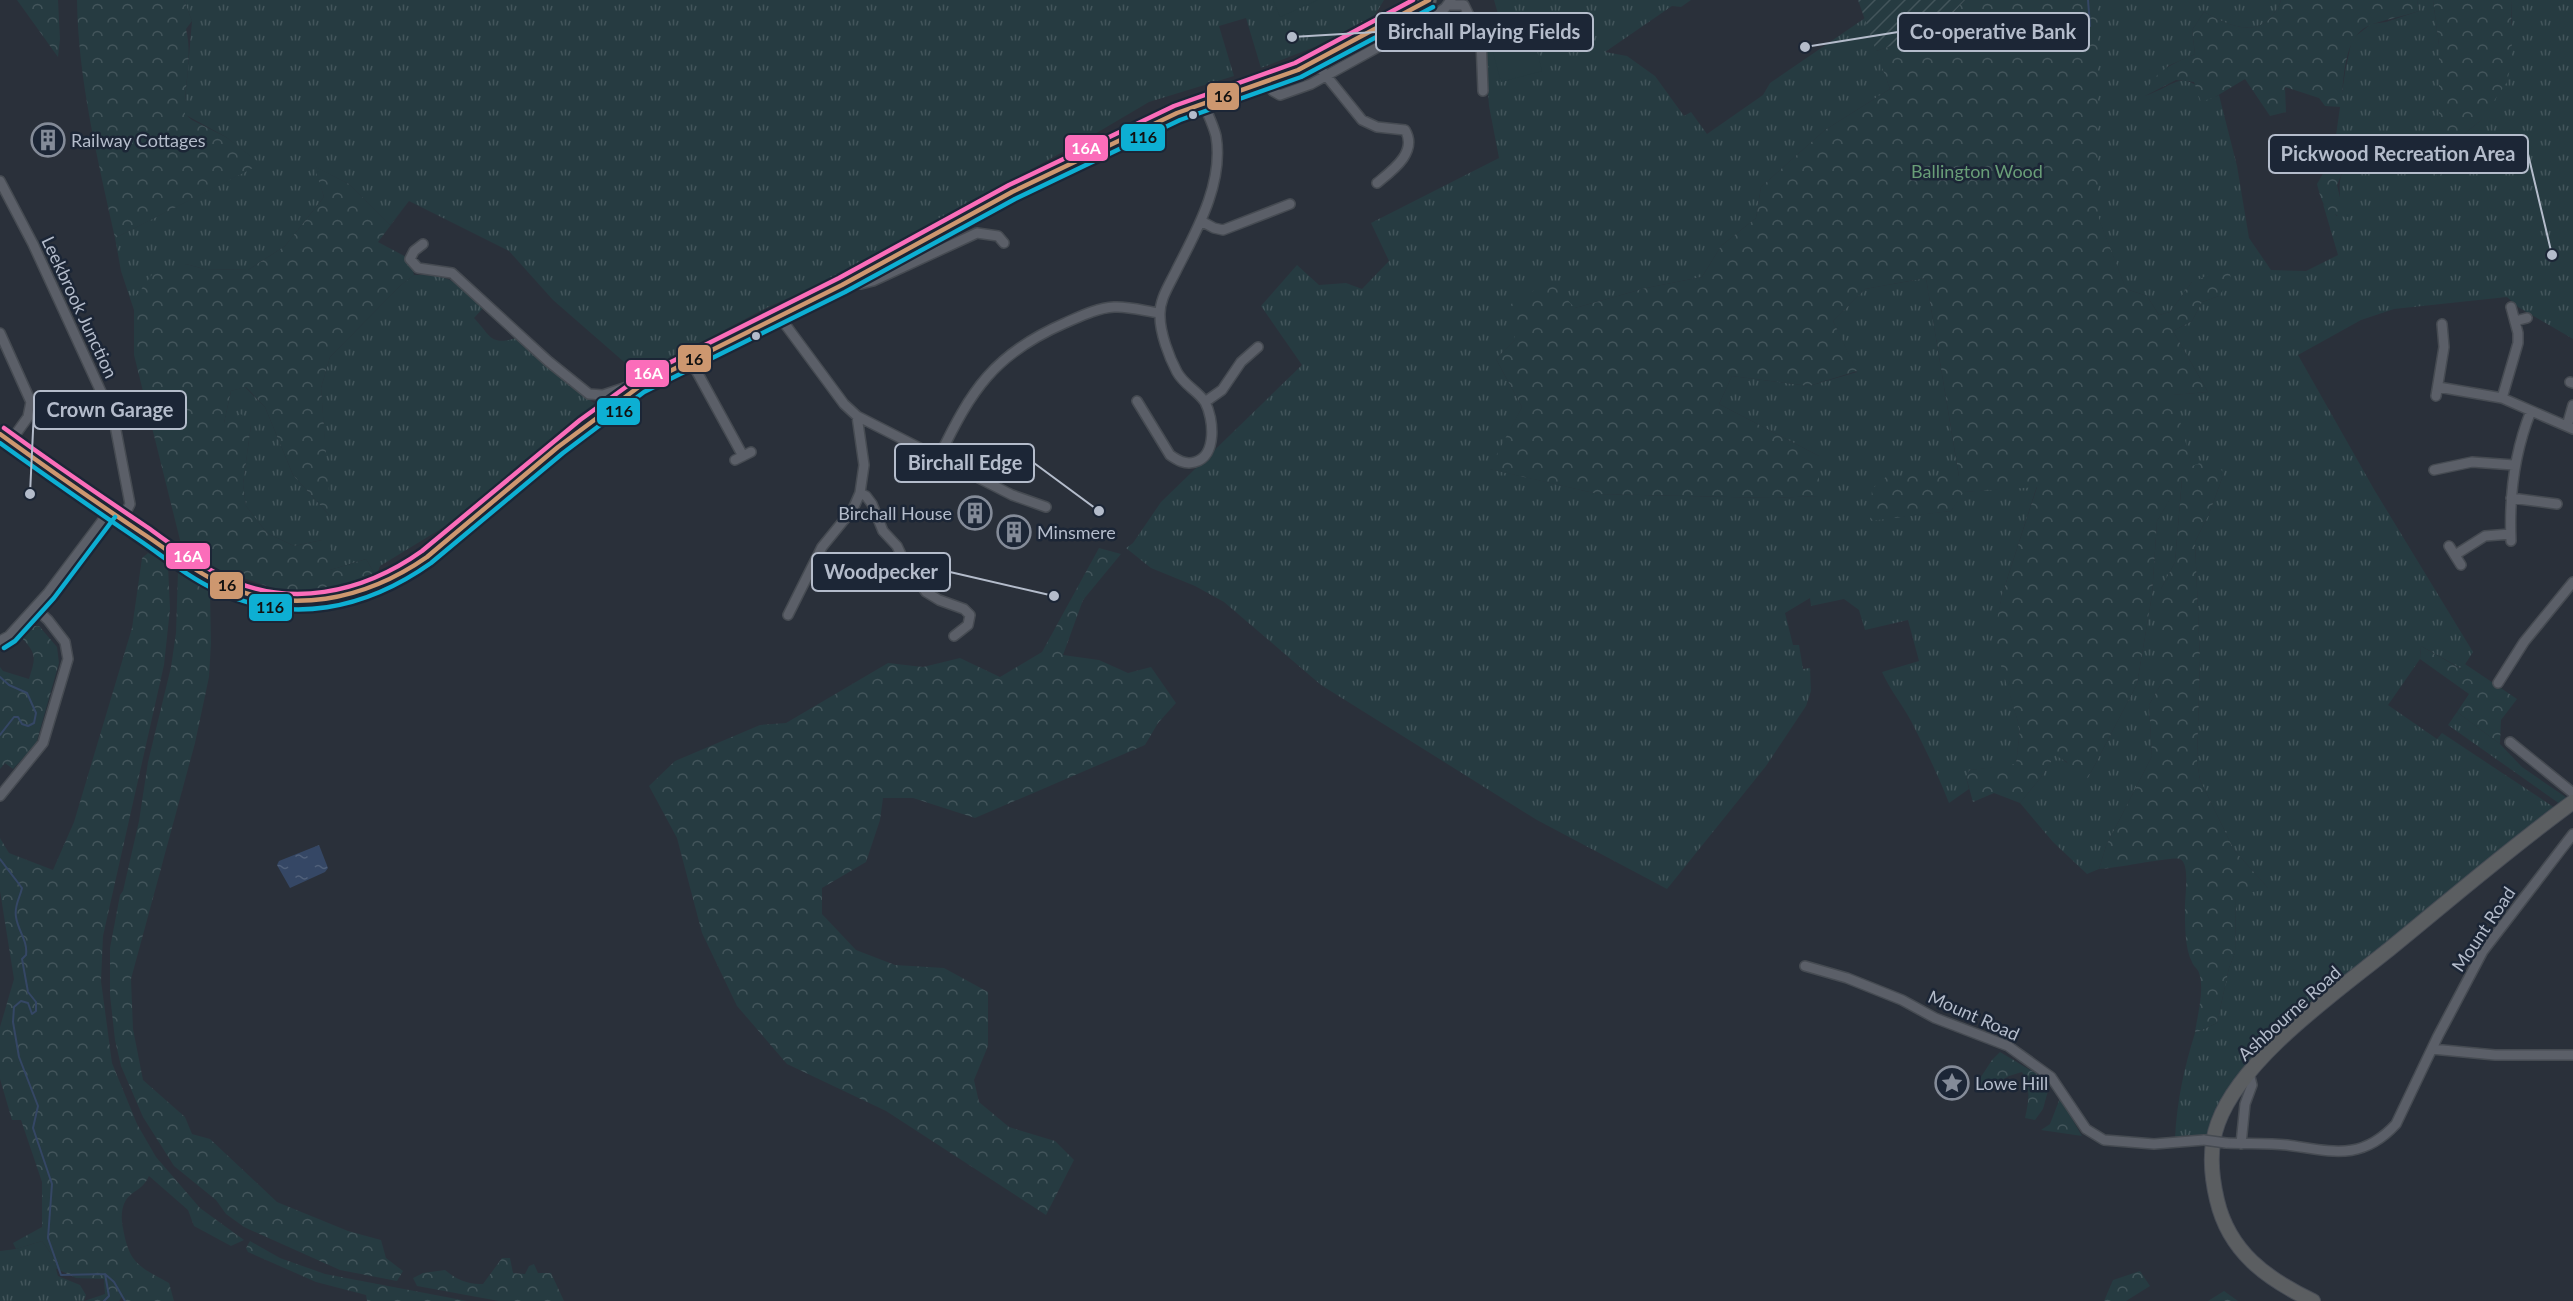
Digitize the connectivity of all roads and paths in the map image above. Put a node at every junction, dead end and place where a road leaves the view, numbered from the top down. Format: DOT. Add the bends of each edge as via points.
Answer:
graph roads {
  1 [pos="1429,0"];
  2 [pos="1450,2"];
  3 [pos="1315,62"];
  4 [pos="1326,75"];
  5 [pos="1265,82"];
  6 [pos="1483,91"];
  7 [pos="1203,102"];
  8 [pos="0,181"];
  9 [pos="1377,183"];
  10 [pos="1290,204"];
  11 [pos="1201,221"];
  12 [pos="1004,243"];
  13 [pos="423,244"];
  14 [pos="857,276"];
  15 [pos="2511,307"];
  16 [pos="1160,313"];
  17 [pos="779,316"];
  18 [pos="2527,318"];
  19 [pos="2515,321"];
  20 [pos="0,333"];
  21 [pos="2432,335"];
  22 [pos="1258,347"];
  23 [pos="691,361"];
  24 [pos="640,386"];
  25 [pos="2502,398"];
  26 [pos="1137,401"];
  27 [pos="1205,402"];
  28 [pos="2573,405"];
  29 [pos="2531,411"];
  30 [pos="857,416"];
  31 [pos="2570,428"];
  32 [pos="5,438"];
  33 [pos="743,456"];
  34 [pos="939,457"];
  35 [pos="2514,465"];
  36 [pos="2441,471"];
  37 [pos="860,492"];
  38 [pos="2511,498"];
  39 [pos="2551,506"];
  40 [pos="1046,507"];
  41 [pos="109,512"];
  42 [pos="122,520"];
  43 [pos="2449,546"];
  44 [pos="2455,555"];
  45 [pos="2461,565"];
  46 [pos="2573,582"];
  47 [pos="35,608"];
  48 [pos="788,615"];
  49 [pos="954,636"];
  50 [pos="1,641"];
  51 [pos="2498,683"];
  52 [pos="2510,742"];
  53 [pos="2573,793"];
  54 [pos="0,796"];
  55 [pos="2573,802"];
  56 [pos="2573,834"];
  57 [pos="1805,966"];
  58 [pos="2432,1049"];
  59 [pos="2573,1055"];
  60 [pos="2250,1079"];
  61 [pos="2241,1144"];
  62 [pos="2313,1301"];
  1 -- 3 [label="highway"];
  2 -- 4 [label="street" via="1427,20"];
  2 -- 6 [label="street" via="1464,5 1481,40"];
  3 -- 4 [label="street"];
  3 -- 5 [label="highway"];
  4 -- 5 [label="street" via="1280,95"];
  4 -- 9 [label="street" via="1362,120 1377,127 1405,130 1410,140 1405,155"];
  5 -- 7 [label="highway"];
  7 -- 11 [label="street" via="1216,136 1217,151 1213,186"];
  7 -- 14 [label="highway" via="1012,192"];
  8 -- 42 [label="street, Leekbrook Junction" via="114,420 130,504"];
  10 -- 11 [label="street" via="1223,230"];
  11 -- 16 [label="street" via="1163,298"];
  12 -- 14 [label="street" via="998,236 977,233 873,281 861,284"];
  13 -- 24 [label="street" via="410,259 418,268 452,273 589,394 603,395"];
  14 -- 17 [label="highway"];
  15 -- 19 [label="street"];
  16 -- 27 [label="street" via="1177,371"];
  16 -- 34 [label="street" via="1120,307 1096,310 1050,329 1013,352 970,396"];
  17 -- 23 [label="highway"];
  17 -- 30 [label="street"];
  18 -- 19 [label="street"];
  19 -- 25 [label="street" via="2518,343"];
  20 -- 32 [label="street" via="31,402 28,417"];
  21 -- 25 [label="street" via="2442,329 2444,346 2437,391"];
  22 -- 27 [label="street" via="1241,362 1222,390"];
  23 -- 24 [label="highway"];
  23 -- 33 [label="street"];
  24 -- 42 [label="highway" via="565,442 426,558 368,591 319,602 270,598 231,588"];
  25 -- 29 [label="street"];
  26 -- 27 [label="street" via="1170,455 1190,463 1205,456 1211,443"];
  28 -- 31 [label="street"];
  29 -- 31 [label="street"];
  29 -- 35 [label="street"];
  30 -- 34 [label="street"];
  30 -- 37 [label="street" via="864,465"];
  32 -- 41 [label="highway"];
  34 -- 40 [label="street" via="1012,495"];
  35 -- 36 [label="street" via="2480,462"];
  35 -- 38 [label="street"];
  37 -- 48 [label="street" via="853,508 822,547"];
  37 -- 49 [label="street" via="872,504 883,531 926,592 970,615 968,625"];
  38 -- 39 [label="street"];
  38 -- 44 [label="street" via="2511,538 2485,536"];
  41 -- 42 [label="highway"];
  41 -- 47 [label="street"];
  43 -- 44 [label="street"];
  44 -- 45 [label="street"];
  46 -- 51 [label="street" via="2524,642"];
  47 -- 50 [label="street"];
  47 -- 54 [label="street" via="65,642 68,659 43,742"];
  52 -- 53 [label="street"];
  55 -- 60 [label="highway, Ashbourne Road" via="2306,1018"];
  56 -- 58 [label="street, Mount Road" via="2483,951"];
  57 -- 61 [label="street, Mount Road, bridge" via="1847,978 2008,1047 2051,1077 2086,1129 2104,1140"];
  58 -- 59 [label="street" via="2495,1055"];
  58 -- 61 [label="street, Mount Road" via="2396,1124 2359,1148 2335,1153 2287,1145"];
  60 -- 61 [label="street"];
  60 -- 62 [label="highway, Ashbourne Road" via="2223,1111 2213,1143 2213,1179 2220,1211 2234,1242 2248,1259 2283,1287"];
}
